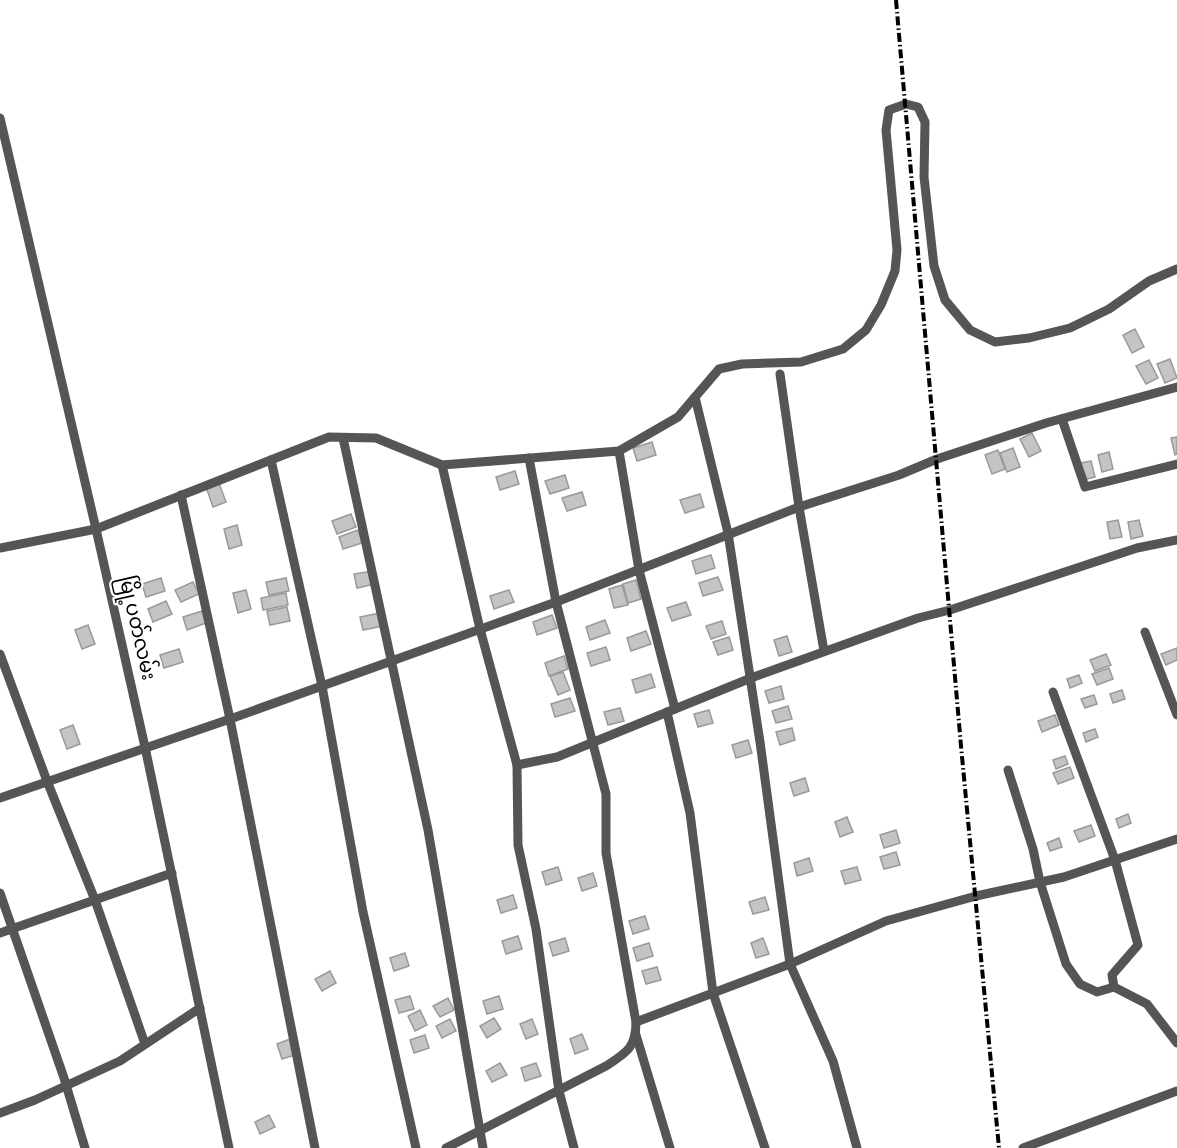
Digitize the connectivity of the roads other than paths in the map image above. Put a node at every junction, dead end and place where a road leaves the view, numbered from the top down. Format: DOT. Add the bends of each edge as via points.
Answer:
graph roads {
  1 [pos="0,118"];
  2 [pos="1177,269"];
  3 [pos="780,374"];
  4 [pos="1177,387"];
  5 [pos="695,397"];
  6 [pos="1062,419"];
  7 [pos="343,438"];
  8 [pos="619,451"];
  9 [pos="529,458"];
  10 [pos="271,460"];
  11 [pos="1177,464"];
  12 [pos="442,465"];
  13 [pos="181,495"];
  14 [pos="799,507"];
  15 [pos="96,529"];
  16 [pos="728,533"];
  17 [pos="1177,540"];
  18 [pos="0,548"];
  19 [pos="639,570"];
  20 [pos="556,602"];
  21 [pos="480,629"];
  22 [pos="1145,632"];
  23 [pos="824,651"];
  24 [pos="0,654"];
  25 [pos="393,661"];
  26 [pos="751,678"];
  27 [pos="322,686"];
  28 [pos="1053,692"];
  29 [pos="671,711"];
  30 [pos="1177,715"];
  31 [pos="230,719"];
  32 [pos="592,742"];
  33 [pos="145,747"];
  34 [pos="517,765"];
  35 [pos="1008,770"];
  36 [pos="47,781"];
  37 [pos="0,798"];
  38 [pos="1177,839"];
  39 [pos="1115,860"];
  40 [pos="172,873"];
  41 [pos="1040,882"];
  42 [pos="0,893"];
  43 [pos="95,900"];
  44 [pos="12,929"];
  45 [pos="0,933"];
  46 [pos="790,964"];
  47 [pos="1114,987"];
  48 [pos="713,993"];
  49 [pos="200,1008"];
  50 [pos="636,1022"];
  51 [pos="636,1035"];
  52 [pos="1177,1043"];
  53 [pos="145,1044"];
  54 [pos="66,1085"];
  55 [pos="559,1091"];
  56 [pos="1177,1091"];
  57 [pos="0,1113"];
  58 [pos="479,1132"];
  59 [pos="85,1148"];
  60 [pos="229,1148"];
  61 [pos="315,1148"];
  62 [pos="416,1148"];
  63 [pos="446,1148"];
  64 [pos="483,1148"];
  65 [pos="574,1148"];
  66 [pos="670,1148"];
  67 [pos="765,1148"];
  68 [pos="857,1148"];
  69 [pos="1023,1148"];
  1 -- 15 [label="street, မြို့ပတ်လမ်း"];
  2 -- 5 [label="street" via="1149,281 1110,309 1070,328 1029,339 995,342 970,330 945,300 934,266 924,177 925,122 918,107 906,104 889,110 886,130 897,250 895,271 866,330 843,349 801,362 742,364 719,369"];
  3 -- 14 [label="street"];
  4 -- 6 [label="street"];
  5 -- 8 [label="street" via="678,417"];
  5 -- 16 [label="street"];
  6 -- 11 [label="street" via="1085,487"];
  6 -- 14 [label="street"];
  7 -- 10 [label="street" via="329,437"];
  7 -- 12 [label="street" via="376,438"];
  7 -- 25 [label="street"];
  8 -- 9 [label="street"];
  8 -- 19 [label="street"];
  9 -- 12 [label="street"];
  9 -- 20 [label="street"];
  10 -- 13 [label="street"];
  10 -- 27 [label="street"];
  12 -- 21 [label="street"];
  13 -- 15 [label="street"];
  13 -- 31 [label="street"];
  14 -- 16 [label="street"];
  14 -- 23 [label="street"];
  15 -- 18 [label="street"];
  15 -- 33 [label="street, မြို့ပတ်လမ်း"];
  16 -- 19 [label="street"];
  16 -- 26 [label="street"];
  17 -- 23 [label="street" via="1137,548"];
  19 -- 20 [label="street"];
  19 -- 29 [label="street"];
  20 -- 21 [label="street"];
  20 -- 32 [label="street"];
  21 -- 25 [label="street"];
  21 -- 34 [label="street"];
  22 -- 30 [label="street"];
  23 -- 26 [label="street"];
  24 -- 36 [label="street"];
  25 -- 27 [label="street"];
  25 -- 58 [label="street" via="428,830"];
  26 -- 29 [label="street"];
  26 -- 46 [label="street"];
  27 -- 31 [label="street"];
  27 -- 62 [label="street" via="363,912"];
  28 -- 39 [label="street"];
  29 -- 32 [label="street"];
  29 -- 48 [label="street" via="690,813"];
  31 -- 33 [label="street"];
  31 -- 61 [label="street"];
  32 -- 34 [label="street" via="557,757"];
  32 -- 50 [label="street" via="606,794 606,853"];
  33 -- 36 [label="street"];
  33 -- 40 [label="street, မြို့ပတ်လမ်း"];
  34 -- 55 [label="street" via="518,845 536,929"];
  35 -- 41 [label="street"];
  36 -- 37 [label="street"];
  36 -- 43 [label="street"];
  38 -- 39 [label="street"];
  39 -- 41 [label="street"];
  39 -- 47 [label="street" via="1138,945 1112,975"];
  40 -- 43 [label="street"];
  40 -- 49 [label="street, မြို့ပတ်လမ်း"];
  41 -- 46 [label="street" via="886,921"];
  41 -- 47 [label="street" via="1066,964 1080,984 1097,992"];
  42 -- 44 [label="street"];
  43 -- 44 [label="street"];
  43 -- 53 [label="street"];
  44 -- 45 [label="street"];
  44 -- 54 [label="street"];
  46 -- 48 [label="street"];
  46 -- 68 [label="street" via="833,1061"];
  47 -- 52 [label="street" via="1147,1004"];
  48 -- 50 [label="street"];
  48 -- 67 [label="street"];
  49 -- 53 [label="street"];
  49 -- 60 [label="street, မြို့ပတ်လမ်း"];
  50 -- 51 [label="street"];
  51 -- 55 [label="street" via="623,1055"];
  51 -- 66 [label="street"];
  53 -- 54 [label="street"];
  54 -- 57 [label="street"];
  54 -- 59 [label="street"];
  55 -- 58 [label="street"];
  55 -- 65 [label="street"];
  56 -- 69 [label="street"];
  58 -- 63 [label="street"];
  58 -- 64 [label="street"];
}
